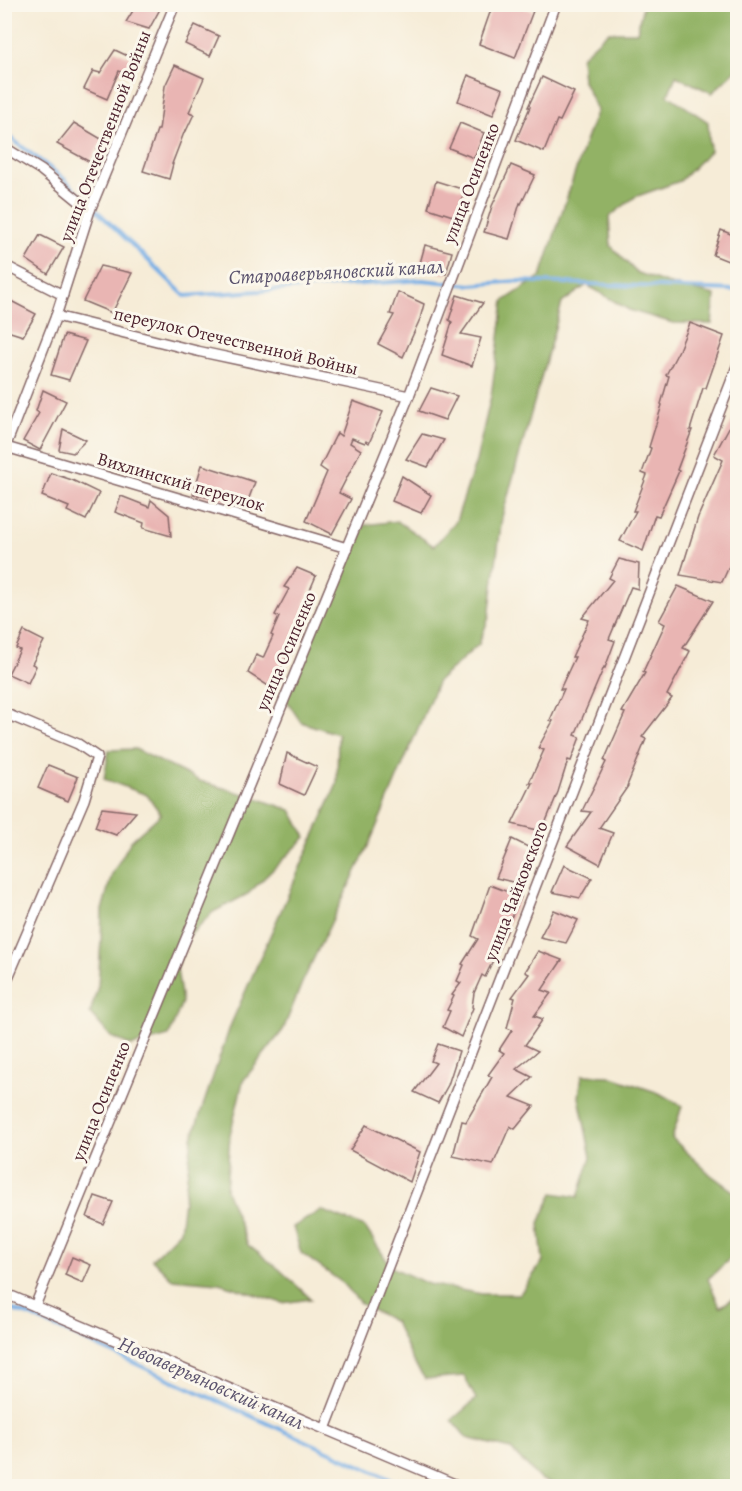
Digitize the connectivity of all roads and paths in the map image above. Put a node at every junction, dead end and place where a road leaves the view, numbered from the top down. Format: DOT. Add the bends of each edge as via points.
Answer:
graph roads {
  1 [pos="175,4"];
  2 [pos="556,4"];
  3 [pos="4,147"];
  4 [pos="90,210"];
  5 [pos="4,265"];
  6 [pos="63,295"];
  7 [pos="56,316"];
  8 [pos="738,364"];
  9 [pos="409,396"];
  10 [pos="5,449"];
  11 [pos="347,548"];
  12 [pos="4,714"];
  13 [pos="4,987"];
  14 [pos="4,1293"];
  15 [pos="35,1306"];
  16 [pos="325,1430"];
  17 [pos="459,1486"];
  1 -- 4 [label="street, улица Отечественной Войны"];
  2 -- 9 [label="street, улица Осипенко"];
  3 -- 4 [label="street" via="41,170"];
  4 -- 6 [label="street, улица Отечественной Войны"];
  5 -- 6 [label="street"];
  6 -- 7 [label="street, улица Отечественной Войны"];
  7 -- 9 [label="street, переулок Отечественной Войны"];
  7 -- 10 [label="street, улица Отечественной Войны"];
  8 -- 16 [label="street, улица Чайковского"];
  9 -- 11 [label="street, улица Осипенко"];
  10 -- 11 [label="street, Вихлинский переулок"];
  11 -- 15 [label="street, улица Осипенко"];
  12 -- 13 [label="street" via="78,744 98,758"];
  14 -- 15 [label="street"];
  15 -- 16 [label="street"];
  16 -- 17 [label="street"];
}
